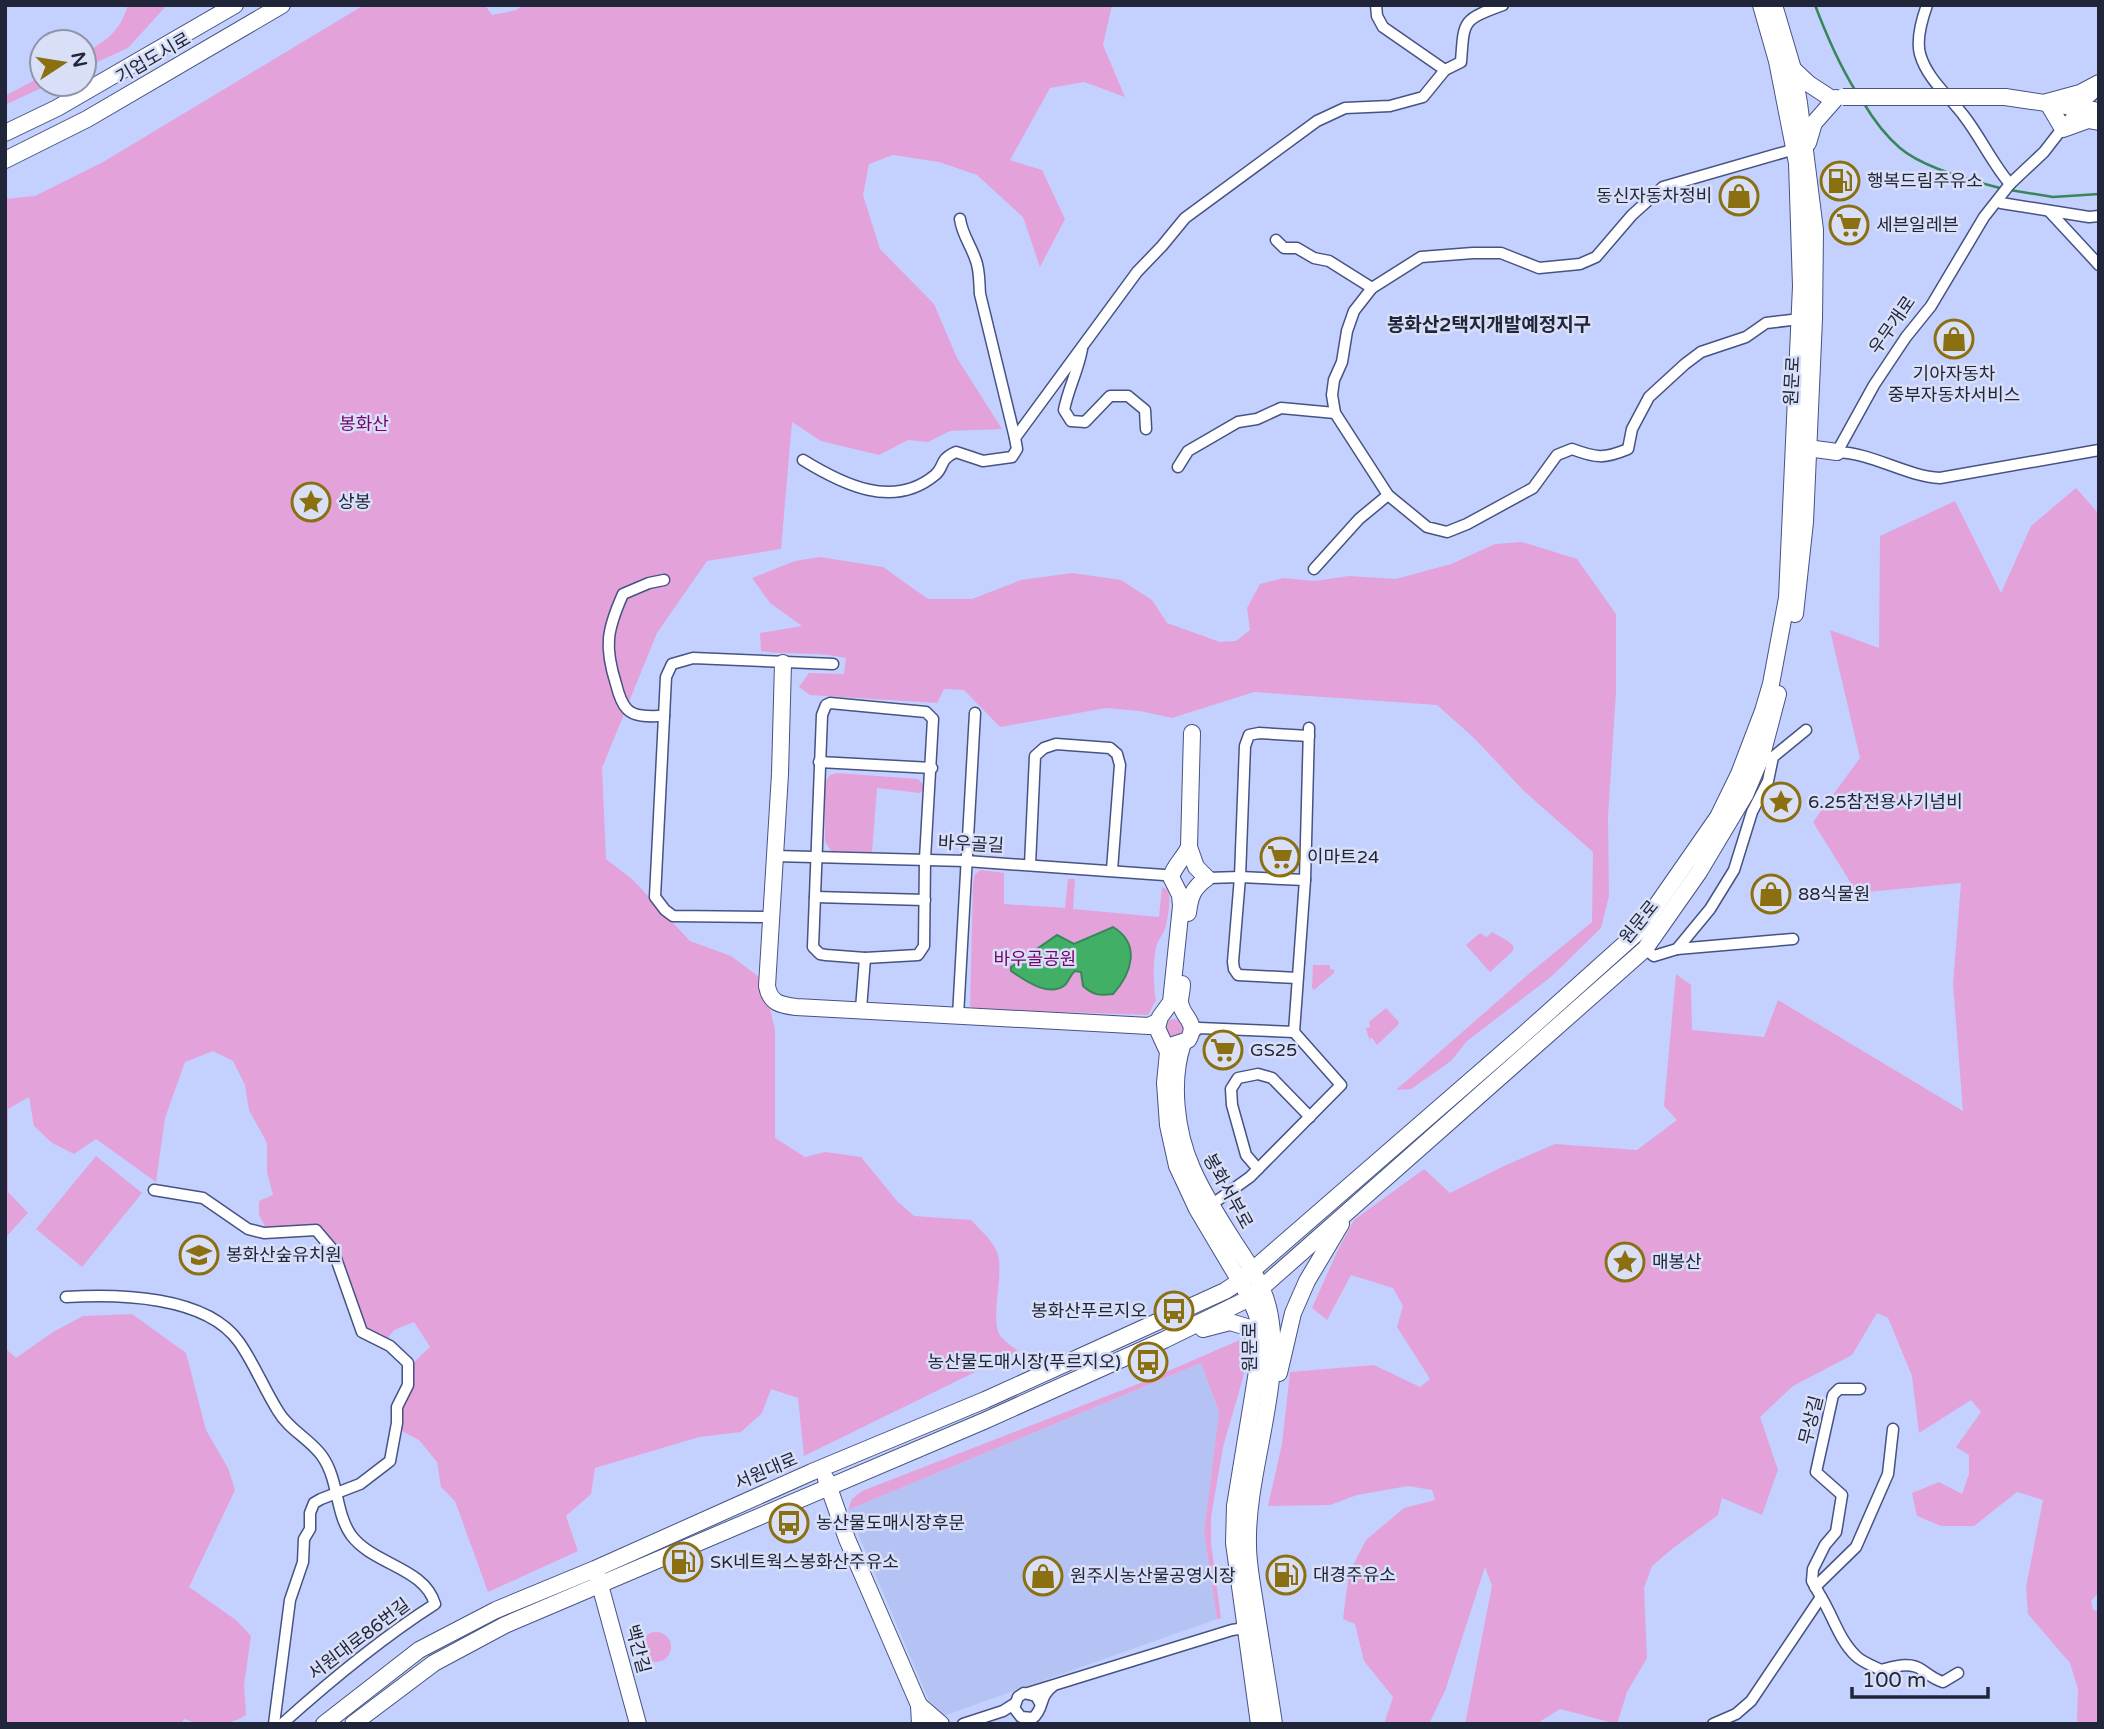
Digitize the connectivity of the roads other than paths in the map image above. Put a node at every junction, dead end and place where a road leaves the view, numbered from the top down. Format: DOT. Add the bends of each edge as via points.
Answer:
graph roads {
  1 [pos="235,5"];
  2 [pos="282,5"];
  3 [pos="1376,5"];
  4 [pos="1503,5"];
  5 [pos="1761,5"];
  6 [pos="1774,5"];
  7 [pos="1927,5"];
  8 [pos="1793,69"];
  9 [pos="1445,70"];
  10 [pos="2099,83"];
  11 [pos="2099,89"];
  12 [pos="1837,98"];
  13 [pos="2046,102"];
  14 [pos="1793,104"];
  15 [pos="2078,108"];
  16 [pos="2099,111"];
  17 [pos="2099,122"];
  18 [pos="2063,129"];
  19 [pos="5,132"];
  20 [pos="1801,151"];
  21 [pos="5,160"];
  22 [pos="2010,184"];
  23 [pos="2000,201"];
  24 [pos="2049,211"];
  25 [pos="2099,216"];
  26 [pos="960,219"];
  27 [pos="1276,240"];
  28 [pos="2099,265"];
  29 [pos="1372,288"];
  30 [pos="1800,319"];
  31 [pos="1082,347"];
  32 [pos="1335,414"];
  33 [pos="1146,429"];
  34 [pos="1015,438"];
  35 [pos="1801,447"];
  36 [pos="2099,450"];
  37 [pos="1837,452"];
  38 [pos="803,460"];
  39 [pos="1178,467"];
  40 [pos="1388,495"];
  41 [pos="1314,569"];
  42 [pos="664,580"];
  43 [pos="783,663"];
  44 [pos="834,664"];
  45 [pos="975,713"];
  46 [pos="664,716"];
  47 [pos="1806,730"];
  48 [pos="1192,733"];
  49 [pos="1768,756"];
  50 [pos="819,762"];
  51 [pos="932,768"];
  52 [pos="1189,848"];
  53 [pos="775,856"];
  54 [pos="816,858"];
  55 [pos="925,859"];
  56 [pos="966,861"];
  57 [pos="1030,865"];
  58 [pos="1112,870"];
  59 [pos="1173,876"];
  60 [pos="1240,877"];
  61 [pos="1199,878"];
  62 [pos="1305,880"];
  63 [pos="815,897"];
  64 [pos="925,900"];
  65 [pos="772,917"];
  66 [pos="1793,939"];
  67 [pos="1645,949"];
  68 [pos="1677,949"];
  69 [pos="865,958"];
  70 [pos="1297,978"];
  71 [pos="861,1009"];
  72 [pos="958,1016"];
  73 [pos="1190,1027"];
  74 [pos="1294,1032"];
  75 [pos="1160,1033"];
  76 [pos="1310,1117"];
  77 [pos="1258,1169"];
  78 [pos="154,1190"];
  79 [pos="1211,1205"];
  80 [pos="1351,1207"];
  81 [pos="1246,1275"];
  82 [pos="1263,1287"];
  83 [pos="66,1297"];
  84 [pos="1250,1298"];
  85 [pos="1171,1336"];
  86 [pos="1258,1367"];
  87 [pos="1860,1389"];
  88 [pos="1893,1429"];
  89 [pos="822,1468"];
  90 [pos="830,1488"];
  91 [pos="338,1492"];
  92 [pos="1250,1509"];
  93 [pos="598,1576"];
  94 [pos="1818,1592"];
  95 [pos="1252,1627"];
  96 [pos="1958,1673"];
  97 [pos="1058,1683"];
  98 [pos="1028,1693"];
  99 [pos="1040,1703"];
  100 [pos="1014,1704"];
  101 [pos="1021,1717"];
  102 [pos="931,1723"];
  103 [pos="274,1724"];
  104 [pos="282,1724"];
  105 [pos="324,1724"];
  106 [pos="353,1724"];
  107 [pos="638,1724"];
  108 [pos="963,1724"];
  109 [pos="987,1724"];
  110 [pos="1259,1724"];
  111 [pos="1274,1724"];
  112 [pos="1713,1724"];
  1 -- 19 [label="street, 기업도시로" via="58,108"];
  2 -- 21 [label="street, 기업도시로" via="87,119"];
  3 -- 9 [label="street" via="1383,27"];
  4 -- 9 [label="street" via="1474,16 1463,30 1461,62"];
  5 -- 14 [label="street, 원문로"];
  6 -- 8 [label="street, 원문로"];
  7 -- 22 [label="street" via="1919,42 1923,62"];
  8 -- 12 [label="street" via="1809,85"];
  8 -- 14 [label="street, 원문로"];
  9 -- 31 [label="street" via="1423,97 1390,106 1345,108 1317,121 1224,187 1185,218 1137,272"];
  10 -- 13 [label="street"];
  11 -- 15 [label="street"];
  12 -- 13 [label="street, bridge" via="2005,97"];
  12 -- 14 [label="street"];
  12 -- 20 [label="street" via="1814,123"];
  13 -- 15 [label="street"];
  13 -- 18 [label="street"];
  14 -- 20 [label="street, 원문로"];
  15 -- 16 [label="street"];
  15 -- 18 [label="street"];
  17 -- 18 [label="street" via="2088,120"];
  18 -- 22 [label="street"];
  20 -- 29 [label="street" via="1664,187 1596,257 1580,264 1539,268 1501,253 1421,257"];
  20 -- 30 [label="street, 원문로"];
  20 -- 35 [label="street, 원문로" via="1815,230 1814,319"];
  22 -- 23 [label="street, 우무개로"];
  23 -- 24 [label="street"];
  23 -- 37 [label="street, 우무개로" via="1972,235 1931,306 1874,385"];
  24 -- 25 [label="street"];
  24 -- 28 [label="street"];
  26 -- 34 [label="street" via="976,259"];
  27 -- 29 [label="street" via="1284,248 1297,248 1329,261"];
  29 -- 32 [label="street" via="1354,311 1347,331 1334,380"];
  30 -- 35 [label="street, 원문로"];
  30 -- 40 [label="street" via="1766,323 1746,337 1701,352 1649,397 1632,429 1628,449 1609,457 1591,457 1572,449 1556,456 1533,488 1467,524 1447,532 1427,527"];
  31 -- 33 [label="street" via="1064,410 1071,421 1085,422 1110,396 1128,396 1145,410"];
  31 -- 34 [label="street"];
  32 -- 39 [label="street" via="1281,408 1238,422 1188,451"];
  32 -- 40 [label="street"];
  34 -- 38 [label="street" via="1017,449 1012,457 983,461 956,452 945,457 936,474 896,493 876,493"];
  35 -- 37 [label="street"];
  35 -- 49 [label="street, 원문로" via="1805,523 1799,587"];
  35 -- 81 [label="street, 원문로" via="1778,654 1763,711 1718,817 1638,932"];
  36 -- 37 [label="street" via="1940,478 1853,452"];
  40 -- 41 [label="street" via="1359,519"];
  42 -- 46 [label="street" via="623,594 607,645 627,709 636,715"];
  43 -- 44 [label="street"];
  43 -- 46 [label="street" via="676,662 666,677"];
  43 -- 53 [label="street"];
  45 -- 56 [label="street"];
  46 -- 65 [label="street" via="655,897 673,916"];
  47 -- 49 [label="street"];
  48 -- 52 [label="street"];
  49 -- 67 [label="street, 원문로" via="1699,872"];
  49 -- 68 [label="street" via="1768,781 1752,812 1734,870"];
  50 -- 51 [label="street"];
  50 -- 51 [label="street" via="822,715 830,703 931,715"];
  50 -- 54 [label="street"];
  51 -- 55 [label="street"];
  52 -- 59 [label="street"];
  52 -- 61 [label="street"];
  53 -- 54 [label="street, 바우골길"];
  53 -- 65 [label="street"];
  54 -- 55 [label="street, 바우골길"];
  54 -- 63 [label="street"];
  55 -- 56 [label="street, 바우골길"];
  55 -- 64 [label="street"];
  56 -- 57 [label="street, 바우골길"];
  56 -- 72 [label="street"];
  57 -- 58 [label="street, 바우골길"];
  57 -- 58 [label="street" via="1035,756 1056,744 1110,748 1117,754"];
  58 -- 59 [label="street, 바우골길"];
  59 -- 61 [label="street" via="1187,863"];
  59 -- 61 [label="street" via="1187,892"];
  59 -- 75 [label="street, 봉화서부로" via="1181,900 1172,994"];
  60 -- 61 [label="street"];
  60 -- 62 [label="street"];
  60 -- 62 [label="street" via="1249,735 1309,732"];
  60 -- 70 [label="street" via="1234,969 1238,975"];
  61 -- 73 [label="street, 봉화서부로" via="1189,900 1180,1003"];
  62 -- 70 [label="street"];
  63 -- 64 [label="street"];
  63 -- 69 [label="street" via="812,940 816,951"];
  64 -- 69 [label="street" via="924,946 918,955"];
  65 -- 71 [label="street" via="767,986 773,1001 783,1006"];
  66 -- 68 [label="street"];
  67 -- 68 [label="street" via="1654,956"];
  67 -- 80 [label="street, 원문로"];
  69 -- 71 [label="street"];
  70 -- 74 [label="street"];
  71 -- 72 [label="street"];
  72 -- 75 [label="street"];
  73 -- 74 [label="street"];
  73 -- 75 [label="street" via="1177,1045"];
  73 -- 75 [label="street" via="1175,1010"];
  73 -- 79 [label="street, 봉화서부로" via="1176,1075 1180,1128 1191,1168"];
  74 -- 76 [label="street" via="1341,1085"];
  75 -- 81 [label="street, 봉화서부로" via="1168,1125 1177,1166 1197,1209"];
  76 -- 77 [label="street"];
  76 -- 77 [label="street" via="1272,1078 1258,1074 1238,1078 1231,1088 1232,1105 1246,1155"];
  77 -- 79 [label="street"];
  78 -- 91 [label="street, 서원대로86번길" via="203,1198 248,1229 264,1233 316,1230 333,1250 362,1332 390,1346 408,1363 408,1385 397,1407 390,1461 360,1484"];
  79 -- 81 [label="street, 봉화서부로"];
  80 -- 82 [label="street, 원문로"];
  80 -- 92 [label="street" via="1293,1312"];
  81 -- 82 [label="street"];
  81 -- 84 [label="street, 원문로"];
  81 -- 89 [label="street, 서원대로" via="1225,1291"];
  82 -- 84 [label="street, 서원대로"];
  82 -- 92 [label="street, 원문로" via="1273,1347"];
  83 -- 91 [label="street, 서원대로86번길" via="149,1297 210,1316 239,1340 279,1413 323,1457"];
  84 -- 85 [label="street, 서원대로"];
  84 -- 86 [label="street, 원문로" via="1262,1341"];
  85 -- 86 [label="street" via="1237,1322 1250,1328 1256,1339"];
  85 -- 90 [label="street, 서원대로"];
  86 -- 95 [label="street, 원문로" via="1235,1506 1234,1543"];
  87 -- 94 [label="street, 무상길" via="1839,1389 1833,1395 1816,1472 1842,1495 1836,1532 1813,1569 1812,1581"];
  88 -- 94 [label="street, 무상길" via="1888,1475 1856,1547"];
  89 -- 90 [label="street"];
  89 -- 93 [label="street, 서원대로"];
  90 -- 93 [label="street, 서원대로"];
  90 -- 102 [label="street" via="847,1539"];
  91 -- 103 [label="street, 서원대로86번길" via="314,1503 310,1513 303,1562 290,1600"];
  91 -- 104 [label="street, 서원대로86번길" via="352,1536 418,1580 432,1593 435,1604 339,1673"];
  92 -- 95 [label="street, 원문로"];
  93 -- 105 [label="street, 서원대로" via="496,1610 419,1650"];
  93 -- 106 [label="street, 서원대로" via="435,1662"];
  93 -- 107 [label="street, 백간길"];
  94 -- 96 [label="street" via="1858,1658 1881,1670 1914,1666 1943,1682"];
  94 -- 112 [label="street, 무상길" via="1751,1701"];
  95 -- 97 [label="street"];
  95 -- 110 [label="street, 원문로"];
  95 -- 111 [label="street, 원문로"];
  97 -- 98 [label="street"];
  97 -- 99 [label="street" via="1046,1691"];
  98 -- 99 [label="street"];
  98 -- 100 [label="street"];
  99 -- 101 [label="street" via="1034,1718"];
  100 -- 101 [label="street"];
  100 -- 108 [label="street"];
  101 -- 109 [label="street"];
}
